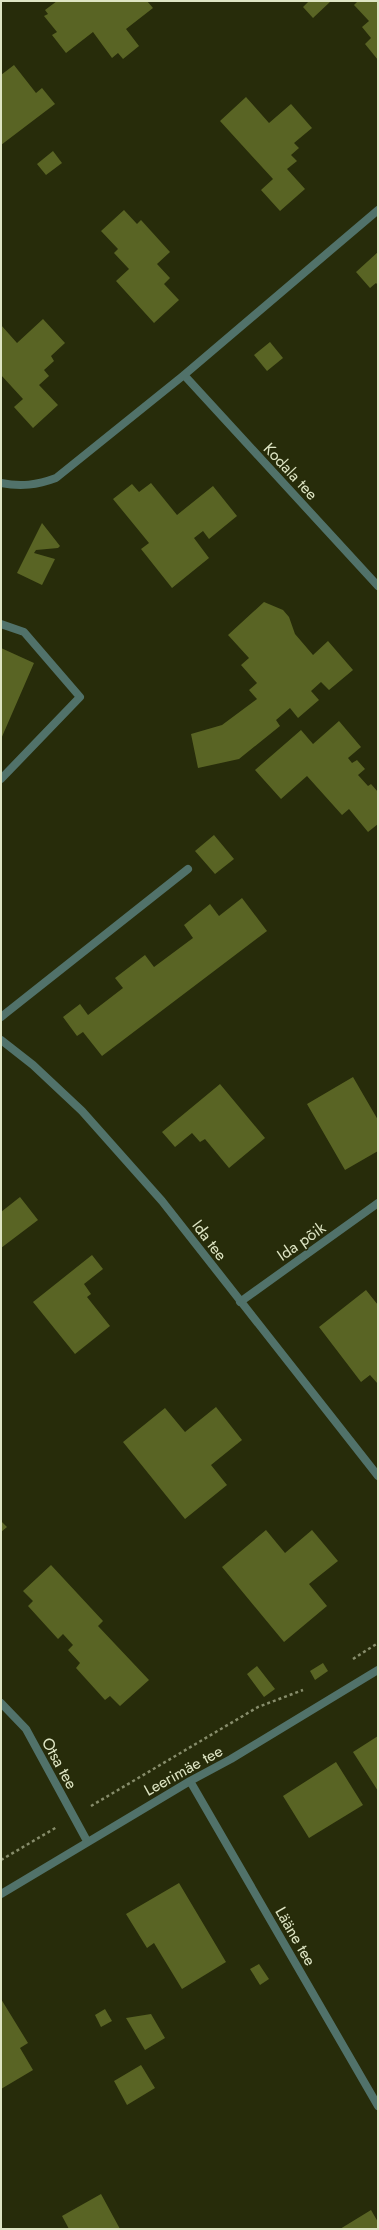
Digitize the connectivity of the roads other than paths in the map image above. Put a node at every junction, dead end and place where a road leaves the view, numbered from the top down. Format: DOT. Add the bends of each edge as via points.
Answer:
graph roads {
  1 [pos="378,210"];
  2 [pos="184,375"];
  3 [pos="1,483"];
  4 [pos="378,586"];
  5 [pos="1,624"];
  6 [pos="1,779"];
  7 [pos="188,869"];
  8 [pos="1,1017"];
  9 [pos="1,1040"];
  10 [pos="378,1203"];
  11 [pos="240,1302"];
  12 [pos="378,1476"];
  13 [pos="378,1670"];
  14 [pos="1,1703"];
  15 [pos="190,1781"];
  16 [pos="87,1841"];
  17 [pos="1,1894"];
  18 [pos="378,2106"];
  1 -- 2 [label="street"];
  2 -- 3 [label="street" via="56,478 39,484 17,486"];
  2 -- 4 [label="street, Kodala tee"];
  5 -- 6 [label="street" via="24,632 80,697"];
  7 -- 8 [label="street"];
  9 -- 11 [label="street, Ida tee" via="33,1065 88,1117 162,1201"];
  10 -- 11 [label="street, Ida põik"];
  11 -- 12 [label="street, Ida tee"];
  13 -- 15 [label="street, Leerimäe tee"];
  14 -- 16 [label="street, Otsa tee" via="26,1729"];
  15 -- 16 [label="street, Leerimäe tee"];
  15 -- 18 [label="street, Lääne tee"];
  16 -- 17 [label="street, Leerimäe tee"];
}
